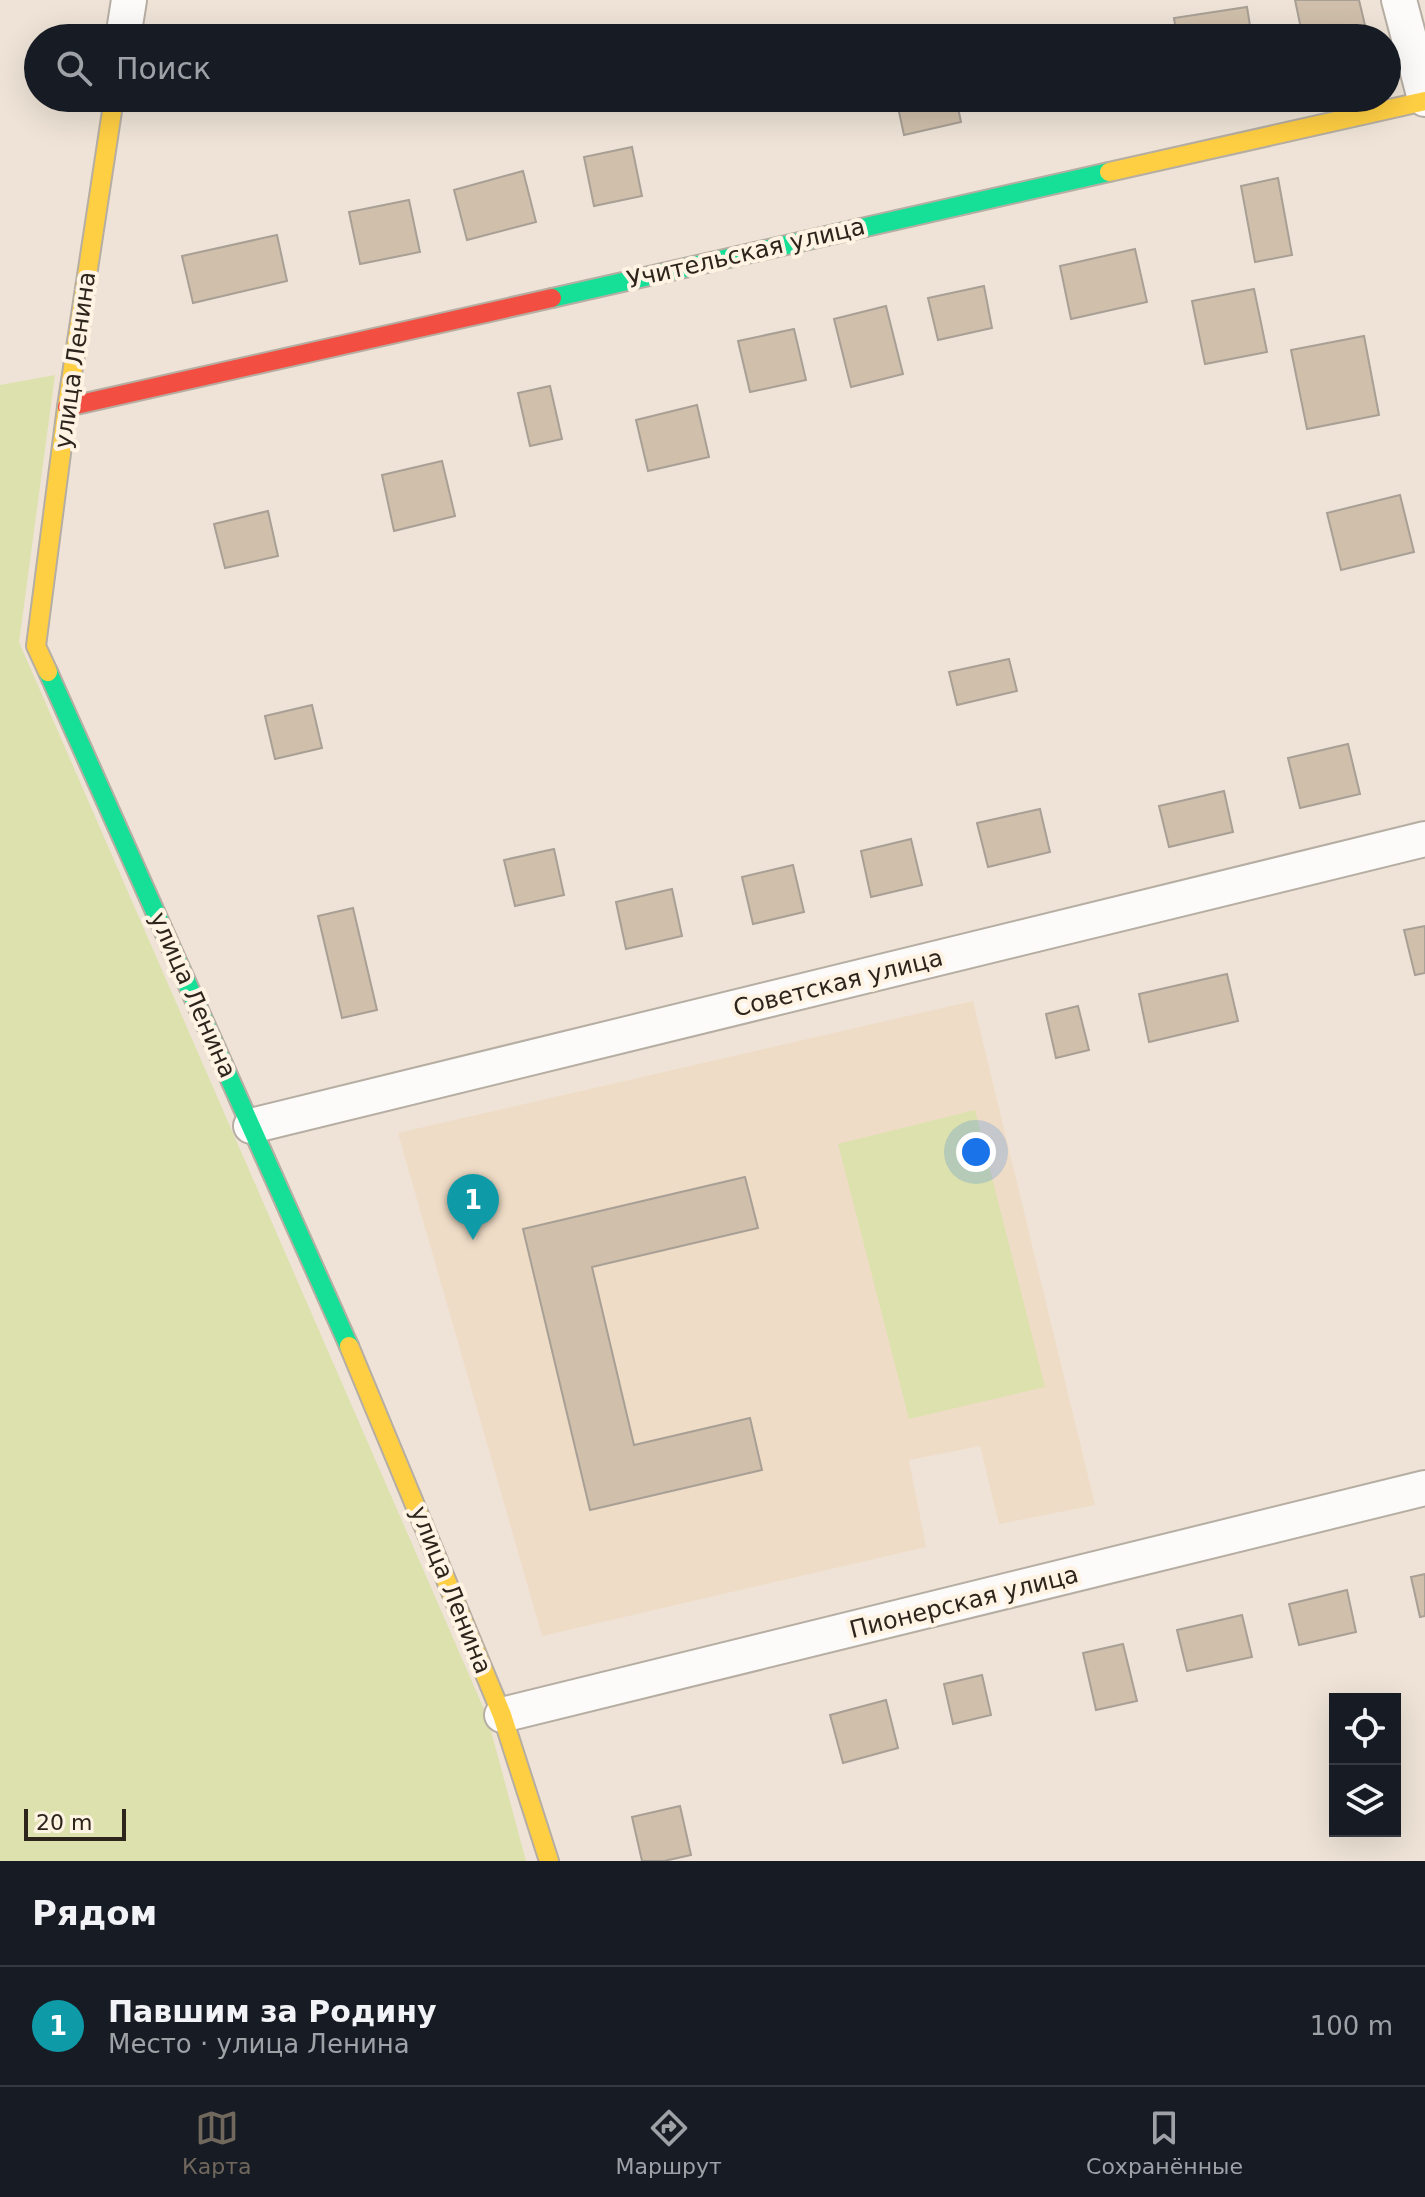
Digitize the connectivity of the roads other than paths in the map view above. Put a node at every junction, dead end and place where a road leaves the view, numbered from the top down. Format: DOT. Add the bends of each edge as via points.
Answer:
graph roads {
  1 [pos="129,0"];
  2 [pos="1399,0"];
  3 [pos="125,24"];
  4 [pos="1425,100"];
  5 [pos="1401,105"];
  6 [pos="112,112"];
  7 [pos="1372,112"];
  8 [pos="67,407"];
  9 [pos="1425,839"];
  10 [pos="251,1126"];
  11 [pos="1425,1488"];
  12 [pos="502,1715"];
  13 [pos="549,1861"];
  1 -- 3 [label="street"];
  2 -- 4 [label="street"];
  4 -- 5 [label="street, Учительская улица"];
  6 -- 8 [label="street, улица Ленина"];
  7 -- 8 [label="street, Учительская улица"];
  8 -- 10 [label="street, улица Ленина" via="36,646"];
  9 -- 10 [label="street, Советская улица"];
  10 -- 12 [label="street, улица Ленина" via="375,1405"];
  11 -- 12 [label="street, Пионерская улица"];
  12 -- 13 [label="street, улица Ленина"];
}
